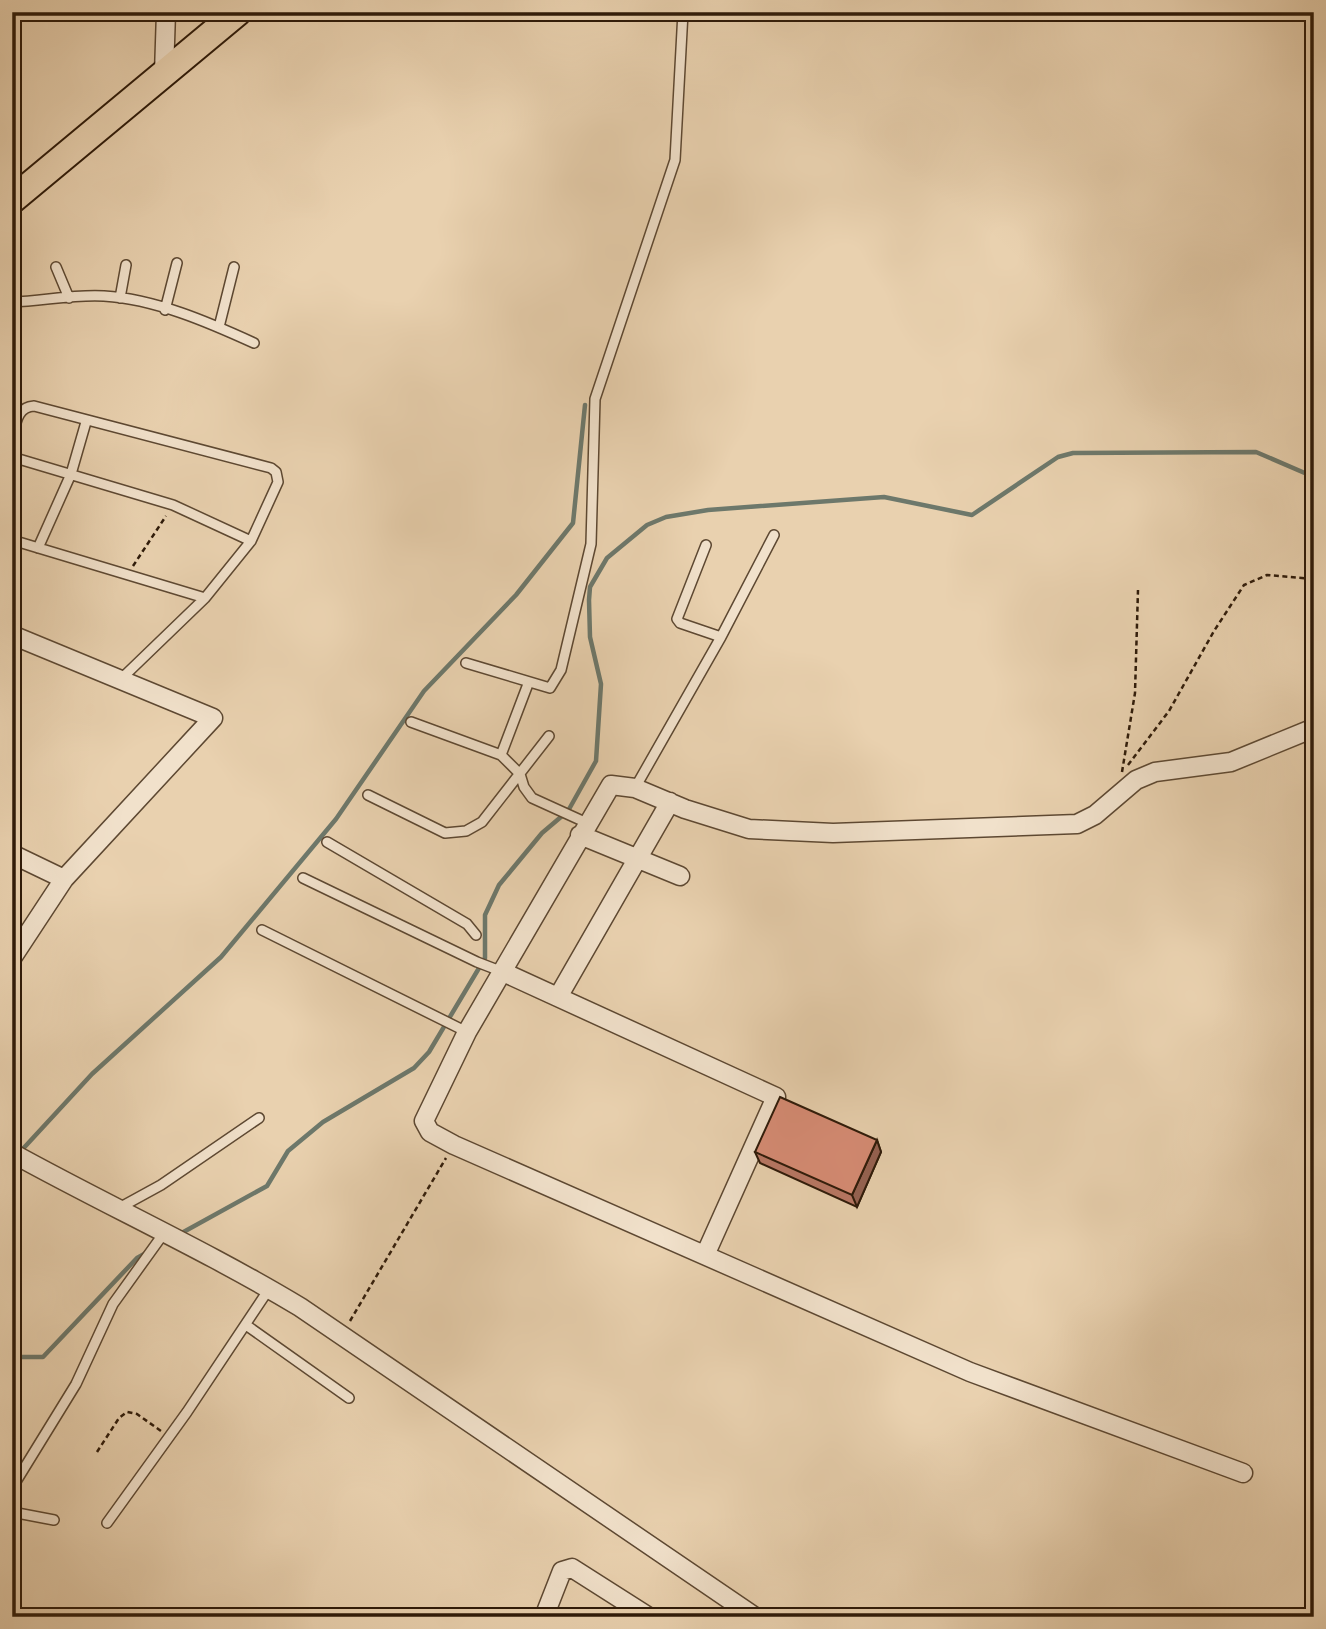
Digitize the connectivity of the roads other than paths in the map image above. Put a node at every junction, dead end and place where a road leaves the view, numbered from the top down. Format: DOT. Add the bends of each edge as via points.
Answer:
graph roads {
  1 [pos="166,12"];
  2 [pos="238,12"];
  3 [pos="683,12"];
  4 [pos="164,73"];
  5 [pos="12,200"];
  6 [pos="177,263"];
  7 [pos="126,265"];
  8 [pos="56,267"];
  9 [pos="234,267"];
  10 [pos="69,298"];
  11 [pos="120,298"];
  12 [pos="12,302"];
  13 [pos="165,310"];
  14 [pos="219,327"];
  15 [pos="254,343"];
  16 [pos="86,422"];
  17 [pos="12,439"];
  18 [pos="12,457"];
  19 [pos="71,474"];
  20 [pos="774,535"];
  21 [pos="12,540"];
  22 [pos="251,541"];
  23 [pos="706,545"];
  24 [pos="38,548"];
  25 [pos="205,598"];
  26 [pos="12,635"];
  27 [pos="721,637"];
  28 [pos="466,663"];
  29 [pos="120,680"];
  30 [pos="528,684"];
  31 [pos="411,722"];
  32 [pos="1314,728"];
  33 [pos="549,736"];
  34 [pos="501,755"];
  35 [pos="520,774"];
  36 [pos="635,788"];
  37 [pos="368,795"];
  38 [pos="670,802"];
  39 [pos="583,829"];
  40 [pos="327,842"];
  41 [pos="12,854"];
  42 [pos="638,858"];
  43 [pos="680,876"];
  44 [pos="303,878"];
  45 [pos="64,879"];
  46 [pos="262,930"];
  47 [pos="475,935"];
  48 [pos="12,958"];
  49 [pos="503,972"];
  50 [pos="558,997"];
  51 [pos="467,1032"];
  52 [pos="259,1118"];
  53 [pos="12,1153"];
  54 [pos="118,1209"];
  55 [pos="164,1233"];
  56 [pos="706,1253"];
  57 [pos="269,1289"];
  58 [pos="246,1325"];
  59 [pos="349,1398"];
  60 [pos="1243,1473"];
  61 [pos="12,1488"];
  62 [pos="12,1512"];
  63 [pos="54,1520"];
  64 [pos="107,1522"];
  65 [pos="544,1617"];
  66 [pos="649,1617"];
  67 [pos="755,1617"];
  1 -- 4 [label="street"];
  2 -- 4 [label="main road"];
  3 -- 30 [label="lane" via="675,160 595,399 588,561 556,681 550,688"];
  4 -- 5 [label="main road"];
  6 -- 13 [label="lane"];
  7 -- 11 [label="lane"];
  8 -- 10 [label="lane"];
  9 -- 14 [label="lane"];
  10 -- 11 [label="lane"];
  10 -- 12 [label="lane"];
  11 -- 13 [label="lane"];
  13 -- 14 [label="lane"];
  14 -- 15 [label="lane"];
  16 -- 17 [label="lane" via="27,406 19,413"];
  16 -- 19 [label="lane"];
  16 -- 22 [label="lane" via="271,468 278,482"];
  18 -- 19 [label="lane"];
  19 -- 22 [label="lane" via="173,505"];
  19 -- 24 [label="lane"];
  20 -- 27 [label="lane"];
  21 -- 24 [label="lane"];
  22 -- 25 [label="lane"];
  23 -- 27 [label="lane" via="677,619"];
  24 -- 25 [label="lane"];
  25 -- 29 [label="lane"];
  26 -- 29 [label="street"];
  27 -- 36 [label="lane"];
  28 -- 30 [label="lane"];
  29 -- 45 [label="street" via="213,718"];
  30 -- 34 [label="lane"];
  31 -- 34 [label="lane"];
  32 -- 38 [label="street" via="1231,762 1155,772 1136,779 1095,815 1077,824 833,833 749,829"];
  33 -- 35 [label="lane"];
  34 -- 35 [label="lane"];
  35 -- 37 [label="lane" via="482,822 457,834 445,833"];
  35 -- 39 [label="lane" via="531,798"];
  36 -- 38 [label="street"];
  36 -- 39 [label="street" via="611,785"];
  38 -- 42 [label="street"];
  39 -- 42 [label="street"];
  39 -- 49 [label="street"];
  40 -- 47 [label="lane" via="467,924"];
  41 -- 45 [label="street"];
  42 -- 43 [label="street"];
  42 -- 50 [label="street"];
  44 -- 49 [label="lane"];
  45 -- 48 [label="street"];
  46 -- 51 [label="lane"];
  49 -- 50 [label="street"];
  49 -- 51 [label="street"];
  50 -- 56 [label="street" via="776,1097"];
  51 -- 56 [label="street" via="424,1122 430,1132"];
  52 -- 54 [label="lane"];
  53 -- 54 [label="street"];
  54 -- 55 [label="street"];
  55 -- 57 [label="street"];
  55 -- 61 [label="lane" via="113,1304 76,1384"];
  56 -- 60 [label="street" via="970,1373"];
  57 -- 58 [label="lane"];
  57 -- 67 [label="street"];
  58 -- 59 [label="lane"];
  58 -- 64 [label="lane"];
  62 -- 63 [label="lane"];
  65 -- 66 [label="street" via="562,1572 572,1568"];
}
